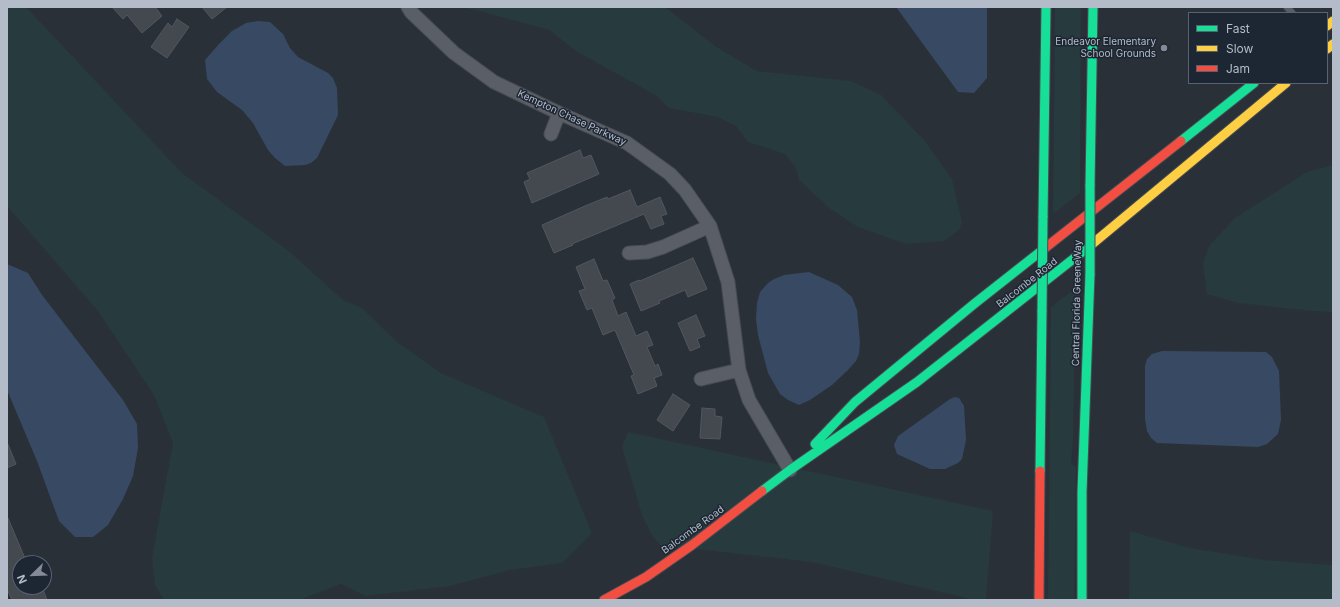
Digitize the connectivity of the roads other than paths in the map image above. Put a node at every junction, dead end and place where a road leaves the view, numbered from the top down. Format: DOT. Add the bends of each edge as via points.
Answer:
graph roads {
  1 [pos="408,7"];
  2 [pos="1046,7"];
  3 [pos="1093,7"];
  4 [pos="1253,84"];
  5 [pos="1285,84"];
  6 [pos="559,113"];
  7 [pos="551,134"];
  8 [pos="710,226"];
  9 [pos="629,253"];
  10 [pos="739,370"];
  11 [pos="701,379"];
  12 [pos="790,470"];
  13 [pos="1040,492"];
  14 [pos="604,600"];
  15 [pos="1032,600"];
  16 [pos="1038,600"];
  17 [pos="1082,600"];
  1 -- 6 [label="street, Kempton Chase Parkway" via="454,53 494,82"];
  2 -- 13 [label="main road, bridge"];
  3 -- 17 [label="main road, Central Florida GreeneWay, bridge" via="1090,274 1082,492"];
  4 -- 12 [label="main road, Balcombe Road" via="980,299 855,402"];
  5 -- 12 [label="main road, Balcombe Road" via="1108,233 978,335 917,382"];
  6 -- 7 [label="street"];
  6 -- 8 [label="street, Kempton Chase Parkway" via="627,143 670,174 685,190"];
  8 -- 9 [label="street" via="663,247 647,252"];
  8 -- 10 [label="street, Kempton Chase Parkway" via="728,282"];
  10 -- 11 [label="street"];
  10 -- 12 [label="street, Kempton Chase Parkway" via="749,400"];
  12 -- 14 [label="main road, Balcombe Road" via="692,545 646,577"];
  13 -- 15 [label="main road"];
  13 -- 16 [label="main road"];
}
